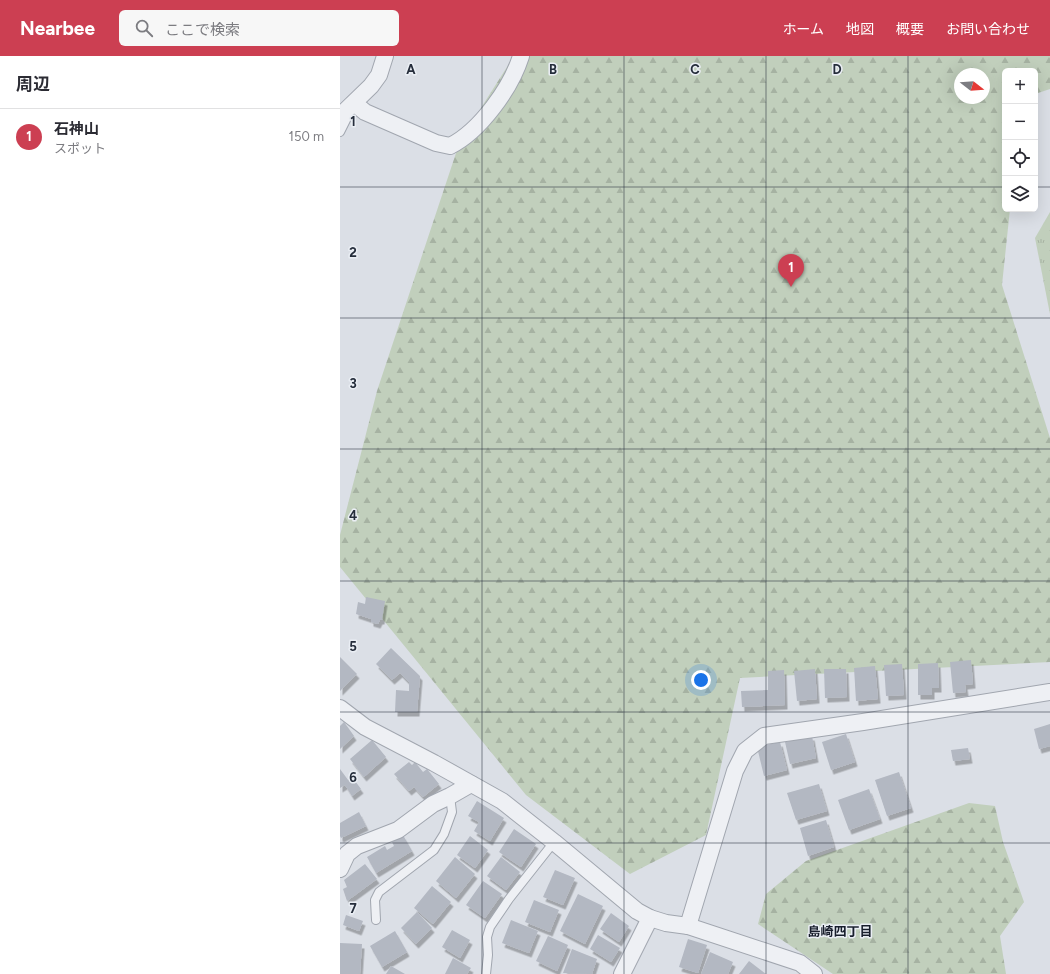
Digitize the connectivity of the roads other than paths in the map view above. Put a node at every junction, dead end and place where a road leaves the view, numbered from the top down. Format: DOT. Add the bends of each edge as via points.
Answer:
graph roads {
  1 [pos="385,56"];
  2 [pos="521,56"];
  3 [pos="354,103"];
  4 [pos="341,115"];
  5 [pos="340,132"];
  6 [pos="1050,692"];
  7 [pos="340,708"];
  8 [pos="471,784"];
  9 [pos="450,796"];
  10 [pos="554,842"];
  11 [pos="340,870"];
  12 [pos="650,918"];
  13 [pos="376,920"];
  14 [pos="688,926"];
  15 [pos="486,974"];
  16 [pos="622,974"];
  17 [pos="814,974"];
  1 -- 3 [label="street" via="379,75"];
  2 -- 3 [label="street" via="516,70 489,114 460,141 450,146 436,143 365,112"];
  3 -- 4 [label="street"];
  4 -- 5 [label="lane" via="346,120"];
  6 -- 14 [label="street" via="764,736 745,751 735,771"];
  7 -- 8 [label="street" via="365,727"];
  8 -- 9 [label="street"];
  8 -- 10 [label="street" via="502,801"];
  9 -- 11 [label="street" via="433,804 398,830 356,846 347,854"];
  9 -- 13 [label="lane" via="452,812 444,834 434,850 379,892 375,900"];
  10 -- 12 [label="street" via="637,911"];
  10 -- 15 [label="lane" via="490,927 487,937"];
  12 -- 14 [label="street"];
  12 -- 16 [label="street"];
  14 -- 17 [label="street" via="800,963"];
}
